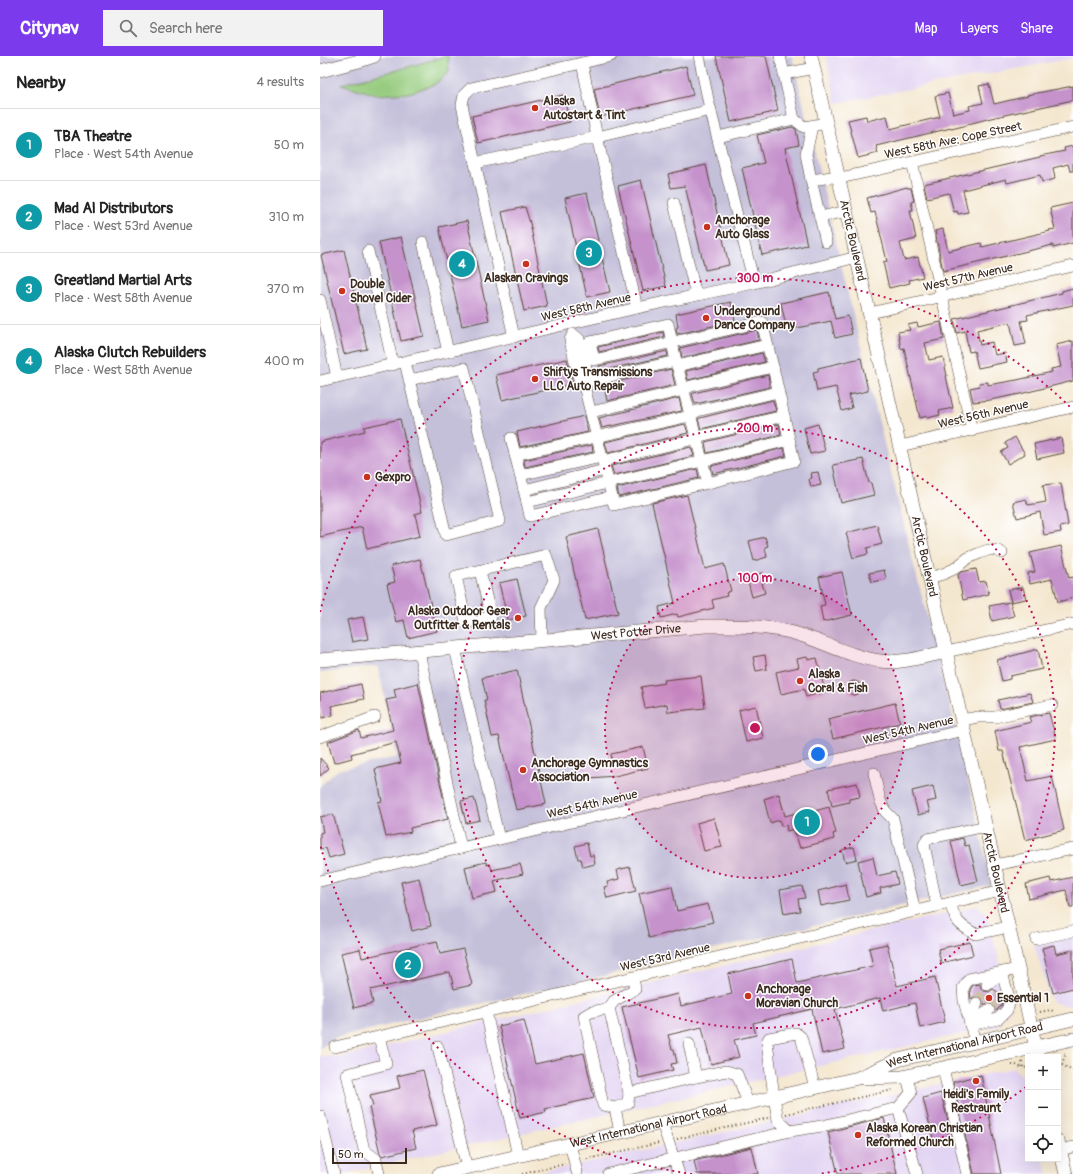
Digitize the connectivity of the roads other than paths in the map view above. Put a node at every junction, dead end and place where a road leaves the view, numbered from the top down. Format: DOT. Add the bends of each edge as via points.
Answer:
graph roads {
  1 [pos="374,56"];
  2 [pos="611,56"];
  3 [pos="699,56"];
  4 [pos="780,56"];
  5 [pos="813,62"];
  6 [pos="582,63"];
  7 [pos="320,71"];
  8 [pos="784,74"];
  9 [pos="711,110"];
  10 [pos="794,119"];
  11 [pos="827,123"];
  12 [pos="812,126"];
  13 [pos="1073,127"];
  14 [pos="597,137"];
  15 [pos="718,137"];
  16 [pos="912,162"];
  17 [pos="475,163"];
  18 [pos="840,178"];
  19 [pos="811,180"];
  20 [pos="674,203"];
  21 [pos="847,211"];
  22 [pos="820,217"];
  23 [pos="423,242"];
  24 [pos="826,242"];
  25 [pos="368,251"];
  26 [pos="857,257"];
  27 [pos="1073,266"];
  28 [pos="754,283"];
  29 [pos="696,295"];
  30 [pos="942,296"];
  31 [pos="320,300"];
  32 [pos="637,308"];
  33 [pos="870,313"];
  34 [pos="572,329"];
  35 [pos="514,337"];
  36 [pos="672,342"];
  37 [pos="768,345"];
  38 [pos="448,352"];
  39 [pos="589,361"];
  40 [pos="405,362"];
  41 [pos="677,363"];
  42 [pos="393,365"];
  43 [pos="773,367"];
  44 [pos="337,377"];
  45 [pos="409,380"];
  46 [pos="320,381"];
  47 [pos="584,382"];
  48 [pos="684,390"];
  49 [pos="778,392"];
  50 [pos="1073,407"];
  51 [pos="591,412"];
  52 [pos="690,416"];
  53 [pos="784,416"];
  54 [pos="972,430"];
  55 [pos="597,437"];
  56 [pos="696,437"];
  57 [pos="511,438"];
  58 [pos="789,440"];
  59 [pos="900,446"];
  60 [pos="515,455"];
  61 [pos="603,462"];
  62 [pos="702,462"];
  63 [pos="520,475"];
  64 [pos="609,483"];
  65 [pos="708,483"];
  66 [pos="524,490"];
  67 [pos="612,497"];
  68 [pos="527,502"];
  69 [pos="1002,553"];
  70 [pos="480,571"];
  71 [pos="929,578"];
  72 [pos="1073,624"];
  73 [pos="542,641"];
  74 [pos="455,648"];
  75 [pos="419,652"];
  76 [pos="946,652"];
  77 [pos="320,660"];
  78 [pos="1052,705"];
  79 [pos="375,717"];
  80 [pos="963,725"];
  81 [pos="320,737"];
  82 [pos="874,773"];
  83 [pos="986,826"];
  84 [pos="499,839"];
  85 [pos="461,848"];
  86 [pos="1073,849"];
  87 [pos="995,865"];
  88 [pos="320,880"];
  89 [pos="1001,891"];
  90 [pos="950,903"];
  91 [pos="937,906"];
  92 [pos="915,912"];
  93 [pos="1009,927"];
  94 [pos="1073,931"];
  95 [pos="1036,939"];
  96 [pos="1018,969"];
  97 [pos="1002,973"];
  98 [pos="633,978"];
  99 [pos="987,985"];
  100 [pos="1000,994"];
  101 [pos="977,1003"];
  102 [pos="609,1008"];
  103 [pos="989,1010"];
  104 [pos="486,1012"];
  105 [pos="1073,1019"];
  106 [pos="970,1025"];
  107 [pos="1032,1029"];
  108 [pos="379,1037"];
  109 [pos="1073,1039"];
  110 [pos="975,1042"];
  111 [pos="688,1044"];
  112 [pos="438,1047"];
  113 [pos="335,1048"];
  114 [pos="1037,1052"];
  115 [pos="943,1068"];
  116 [pos="907,1076"];
  117 [pos="696,1077"];
  118 [pos="858,1078"];
  119 [pos="815,1088"];
  120 [pos="629,1093"];
  121 [pos="774,1097"];
  122 [pos="748,1103"];
  123 [pos="615,1108"];
  124 [pos="898,1108"];
  125 [pos="320,1116"];
  126 [pos="778,1120"];
  127 [pos="662,1123"];
  128 [pos="790,1131"];
  129 [pos="620,1132"];
  130 [pos="769,1137"];
  131 [pos="570,1144"];
  132 [pos="1061,1146"];
  133 [pos="1073,1147"];
  134 [pos="1061,1154"];
  135 [pos="518,1156"];
  136 [pos="674,1159"];
  137 [pos="467,1168"];
  138 [pos="579,1173"];
  139 [pos="334,1174"];
  140 [pos="379,1174"];
  141 [pos="439,1174"];
  142 [pos="608,1174"];
  143 [pos="679,1174"];
  144 [pos="917,1174"];
  145 [pos="967,1174"];
  146 [pos="1066,1174"];
  1 -- 7 [label="main road"];
  2 -- 6 [label="street"];
  3 -- 9 [label="street"];
  4 -- 8 [label="street"];
  5 -- 8 [label="street"];
  5 -- 11 [label="main road, Arctic Boulevard"];
  6 -- 14 [label="street"];
  6 -- 17 [label="street" via="471,88 464,95 462,105"];
  8 -- 10 [label="street"];
  9 -- 14 [label="street"];
  9 -- 15 [label="street"];
  10 -- 12 [label="street" via="804,127"];
  10 -- 15 [label="street"];
  11 -- 12 [label="street"];
  11 -- 18 [label="main road, Arctic Boulevard"];
  12 -- 19 [label="street" via="806,154"];
  13 -- 16 [label="street, West 58th Ave; Cope Street"];
  14 -- 17 [label="street"];
  14 -- 32 [label="street"];
  15 -- 28 [label="street"];
  16 -- 18 [label="street, West 58th Ave; Cope Street"];
  16 -- 30 [label="street"];
  17 -- 35 [label="street"];
  18 -- 19 [label="street, West 58th Ave; Cope Street" via="832,176"];
  18 -- 21 [label="main road, Arctic Boulevard"];
  19 -- 22 [label="street"];
  20 -- 29 [label="street"];
  21 -- 22 [label="street"];
  21 -- 26 [label="main road, Arctic Boulevard"];
  22 -- 24 [label="street"];
  23 -- 38 [label="street"];
  25 -- 42 [label="street"];
  26 -- 28 [label="street, West 58th Avenue"];
  26 -- 33 [label="main road, Arctic Boulevard"];
  27 -- 30 [label="street, West 57th Avenue"];
  28 -- 29 [label="street, West 58th Avenue"];
  29 -- 32 [label="street, West 58th Avenue"];
  30 -- 33 [label="street, West 57th Avenue"];
  30 -- 54 [label="street"];
  31 -- 44 [label="street"];
  32 -- 34 [label="street, West 58th Avenue"];
  33 -- 59 [label="main road, Arctic Boulevard"];
  34 -- 35 [label="street, West 58th Avenue"];
  34 -- 39 [label="street"];
  34 -- 47 [label="street" via="570,340"];
  35 -- 38 [label="street, West 58th Avenue"];
  36 -- 37 [label="street" via="762,322"];
  36 -- 39 [label="street"];
  36 -- 39 [label="street" via="668,324 590,342"];
  36 -- 41 [label="street"];
  37 -- 41 [label="street"];
  37 -- 43 [label="street"];
  38 -- 40 [label="street, West 58th Avenue"];
  39 -- 47 [label="street"];
  40 -- 42 [label="street, West 58th Avenue"];
  40 -- 45 [label="street"];
  41 -- 47 [label="street"];
  41 -- 48 [label="street"];
  42 -- 44 [label="street, West 58th Avenue"];
  43 -- 48 [label="street" via="691,386"];
  43 -- 49 [label="street"];
  44 -- 46 [label="street, West 58th Avenue"];
  45 -- 45 [label="street" via="446,534 500,521 464,368"];
  47 -- 51 [label="street"];
  48 -- 51 [label="street"];
  48 -- 52 [label="street"];
  49 -- 52 [label="street" via="697,411"];
  49 -- 53 [label="street"];
  50 -- 54 [label="street, West 56th Avenue"];
  51 -- 55 [label="street"];
  52 -- 55 [label="street"];
  52 -- 56 [label="street"];
  53 -- 56 [label="street"];
  53 -- 58 [label="street"];
  54 -- 59 [label="street, West 56th Avenue"];
  55 -- 60 [label="street"];
  55 -- 61 [label="street"];
  56 -- 61 [label="street"];
  56 -- 62 [label="street"];
  57 -- 60 [label="street"];
  58 -- 62 [label="street"];
  58 -- 65 [label="street" via="794,461"];
  59 -- 71 [label="main road, Arctic Boulevard"];
  60 -- 63 [label="street"];
  61 -- 63 [label="street"];
  61 -- 64 [label="street"];
  61 -- 66 [label="street"];
  62 -- 64 [label="street"];
  62 -- 65 [label="street"];
  63 -- 66 [label="street"];
  64 -- 67 [label="street"];
  64 -- 68 [label="street"];
  65 -- 67 [label="street" via="614,505"];
  66 -- 68 [label="street"];
  67 -- 68 [label="street" via="530,516"];
  69 -- 71 [label="street" via="988,550 968,558 943,574"];
  70 -- 70 [label="street" via="456,576 466,622 491,617"];
  70 -- 73 [label="street" via="546,555 554,580 540,608"];
  71 -- 76 [label="main road, Arctic Boulevard"];
  72 -- 76 [label="street"];
  73 -- 74 [label="main road, West Potter Drive"];
  73 -- 76 [label="main road, West Potter Drive" via="706,626 744,625 794,633 865,658 881,661 898,661"];
  74 -- 75 [label="main road, West Potter Drive"];
  74 -- 84 [label="street"];
  75 -- 77 [label="main road, West Potter Drive"];
  75 -- 85 [label="street"];
  76 -- 80 [label="main road, Arctic Boulevard"];
  78 -- 80 [label="street, West 54th Avenue" via="995,717 978,717"];
  79 -- 81 [label="street"];
  80 -- 83 [label="main road, Arctic Boulevard"];
  80 -- 84 [label="street, West 54th Avenue"];
  82 -- 92 [label="street" via="880,800 885,811 893,819"];
  83 -- 87 [label="main road, Arctic Boulevard"];
  83 -- 91 [label="street" via="927,839 924,845"];
  84 -- 85 [label="street, West 54th Avenue"];
  85 -- 88 [label="street, West 54th Avenue"];
  86 -- 87 [label="street"];
  87 -- 89 [label="main road, Arctic Boulevard"];
  89 -- 90 [label="street, West 53rd Avenue"];
  89 -- 93 [label="main road, Arctic Boulevard"];
  90 -- 91 [label="street, West 53rd Avenue"];
  90 -- 93 [label="street" via="954,918 975,934"];
  91 -- 92 [label="street, West 53rd Avenue"];
  92 -- 98 [label="street, West 53rd Avenue"];
  93 -- 96 [label="main road, Arctic Boulevard"];
  94 -- 95 [label="street"];
  96 -- 97 [label="street"];
  96 -- 107 [label="main road, Arctic Boulevard"];
  97 -- 99 [label="street"];
  97 -- 100 [label="street"];
  97 -- 106 [label="street" via="1010,1001 1007,1010 998,1019"];
  97 -- 106 [label="street" via="969,979 963,988"];
  98 -- 102 [label="street" via="635,989 614,1001"];
  98 -- 104 [label="street, West 53rd Avenue"];
  101 -- 106 [label="street"];
  102 -- 120 [label="street"];
  102 -- 123 [label="street" via="584,1016 603,1105"];
  103 -- 106 [label="street"];
  104 -- 108 [label="street, West 53rd Avenue"];
  104 -- 135 [label="street"];
  105 -- 107 [label="main road, West International Airport Road"];
  106 -- 110 [label="street"];
  107 -- 110 [label="main road, West International Airport Road"];
  107 -- 114 [label="main road, Arctic Boulevard"];
  108 -- 113 [label="street, West 53rd Avenue"];
  108 -- 140 [label="street" via="386,1064 347,1074 364,1150 376,1159"];
  109 -- 114 [label="main road, West International Airport Road"];
  110 -- 118 [label="main road, West International Airport Road" via="898,1060"];
  111 -- 117 [label="street"];
  112 -- 137 [label="street"];
  114 -- 115 [label="main road, West International Airport Road"];
  115 -- 116 [label="main road, West International Airport Road"];
  115 -- 145 [label="street"];
  116 -- 118 [label="main road, West International Airport Road"];
  116 -- 124 [label="street" via="911,1093"];
  117 -- 120 [label="street"];
  117 -- 122 [label="street" via="726,1072 737,1074"];
  118 -- 119 [label="main road, West International Airport Road"];
  119 -- 121 [label="main road, West International Airport Road"];
  119 -- 121 [label="street" via="801,1037 796,1033 769,1038 767,1042"];
  120 -- 123 [label="street" via="628,1103"];
  121 -- 122 [label="main road, West International Airport Road"];
  121 -- 126 [label="street"];
  122 -- 127 [label="main road, West International Airport Road"];
  123 -- 129 [label="street"];
  124 -- 128 [label="street"];
  124 -- 144 [label="street"];
  125 -- 139 [label="street"];
  126 -- 128 [label="street"];
  126 -- 130 [label="street"];
  127 -- 129 [label="main road, West International Airport Road"];
  127 -- 136 [label="street"];
  128 -- 130 [label="street"];
  129 -- 131 [label="main road, West International Airport Road"];
  130 -- 136 [label="street"];
  131 -- 135 [label="main road, West International Airport Road"];
  131 -- 138 [label="street"];
  132 -- 133 [label="street"];
  134 -- 146 [label="main road"];
  135 -- 137 [label="main road, West International Airport Road"];
  136 -- 142 [label="street"];
  136 -- 143 [label="street"];
  137 -- 141 [label="main road, West International Airport Road"];
}
